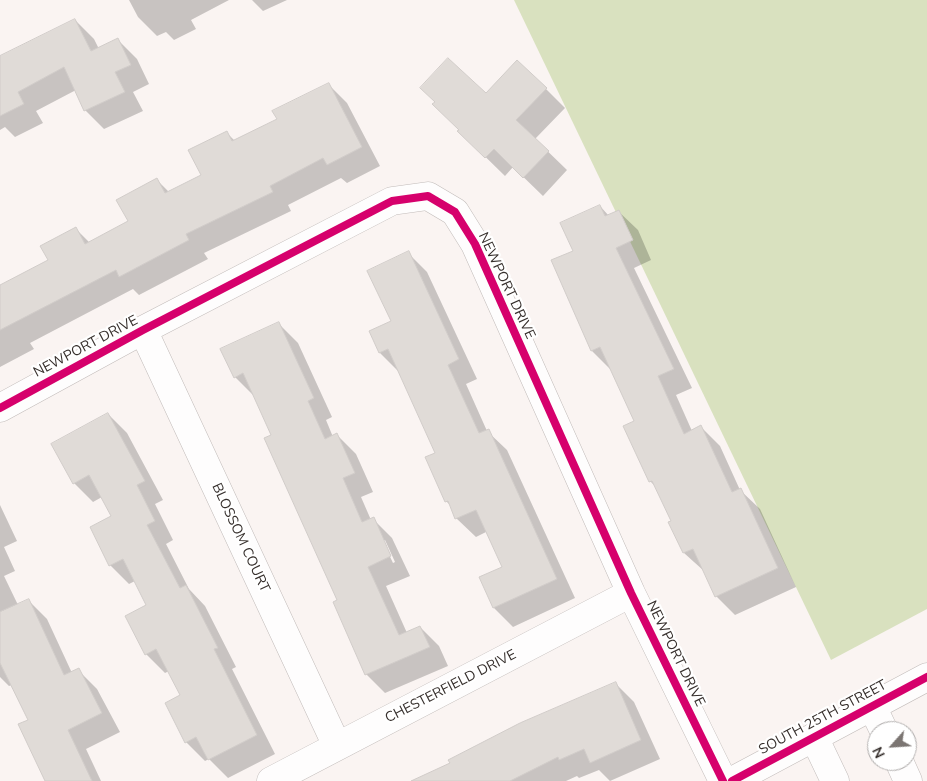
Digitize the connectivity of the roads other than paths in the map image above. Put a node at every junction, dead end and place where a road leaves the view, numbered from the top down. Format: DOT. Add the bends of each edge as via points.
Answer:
graph roads {
  1 [pos="143,330"];
  2 [pos="0,408"];
  3 [pos="631,593"];
  4 [pos="927,677"];
  5 [pos="872,706"];
  6 [pos="879,721"];
  7 [pos="814,737"];
  8 [pos="337,746"];
  9 [pos="271,781"];
  10 [pos="722,781"];
  11 [pos="732,781"];
  12 [pos="835,781"];
  1 -- 2 [label="street, NEWPORT DRIVE"];
  1 -- 3 [label="street, NEWPORT DRIVE" via="392,201 428,196 455,212 475,244"];
  1 -- 8 [label="street, BLOSSOM COURT"];
  3 -- 8 [label="street, CHESTERFIELD DRIVE"];
  3 -- 10 [label="street, NEWPORT DRIVE"];
  4 -- 5 [label="street, SOUTH 25TH STREET"];
  5 -- 6 [label="street"];
  5 -- 7 [label="street, SOUTH 25TH STREET"];
  7 -- 11 [label="street, SOUTH 25TH STREET"];
  7 -- 12 [label="street"];
  8 -- 9 [label="street, CHESTERFIELD DRIVE"];
}
